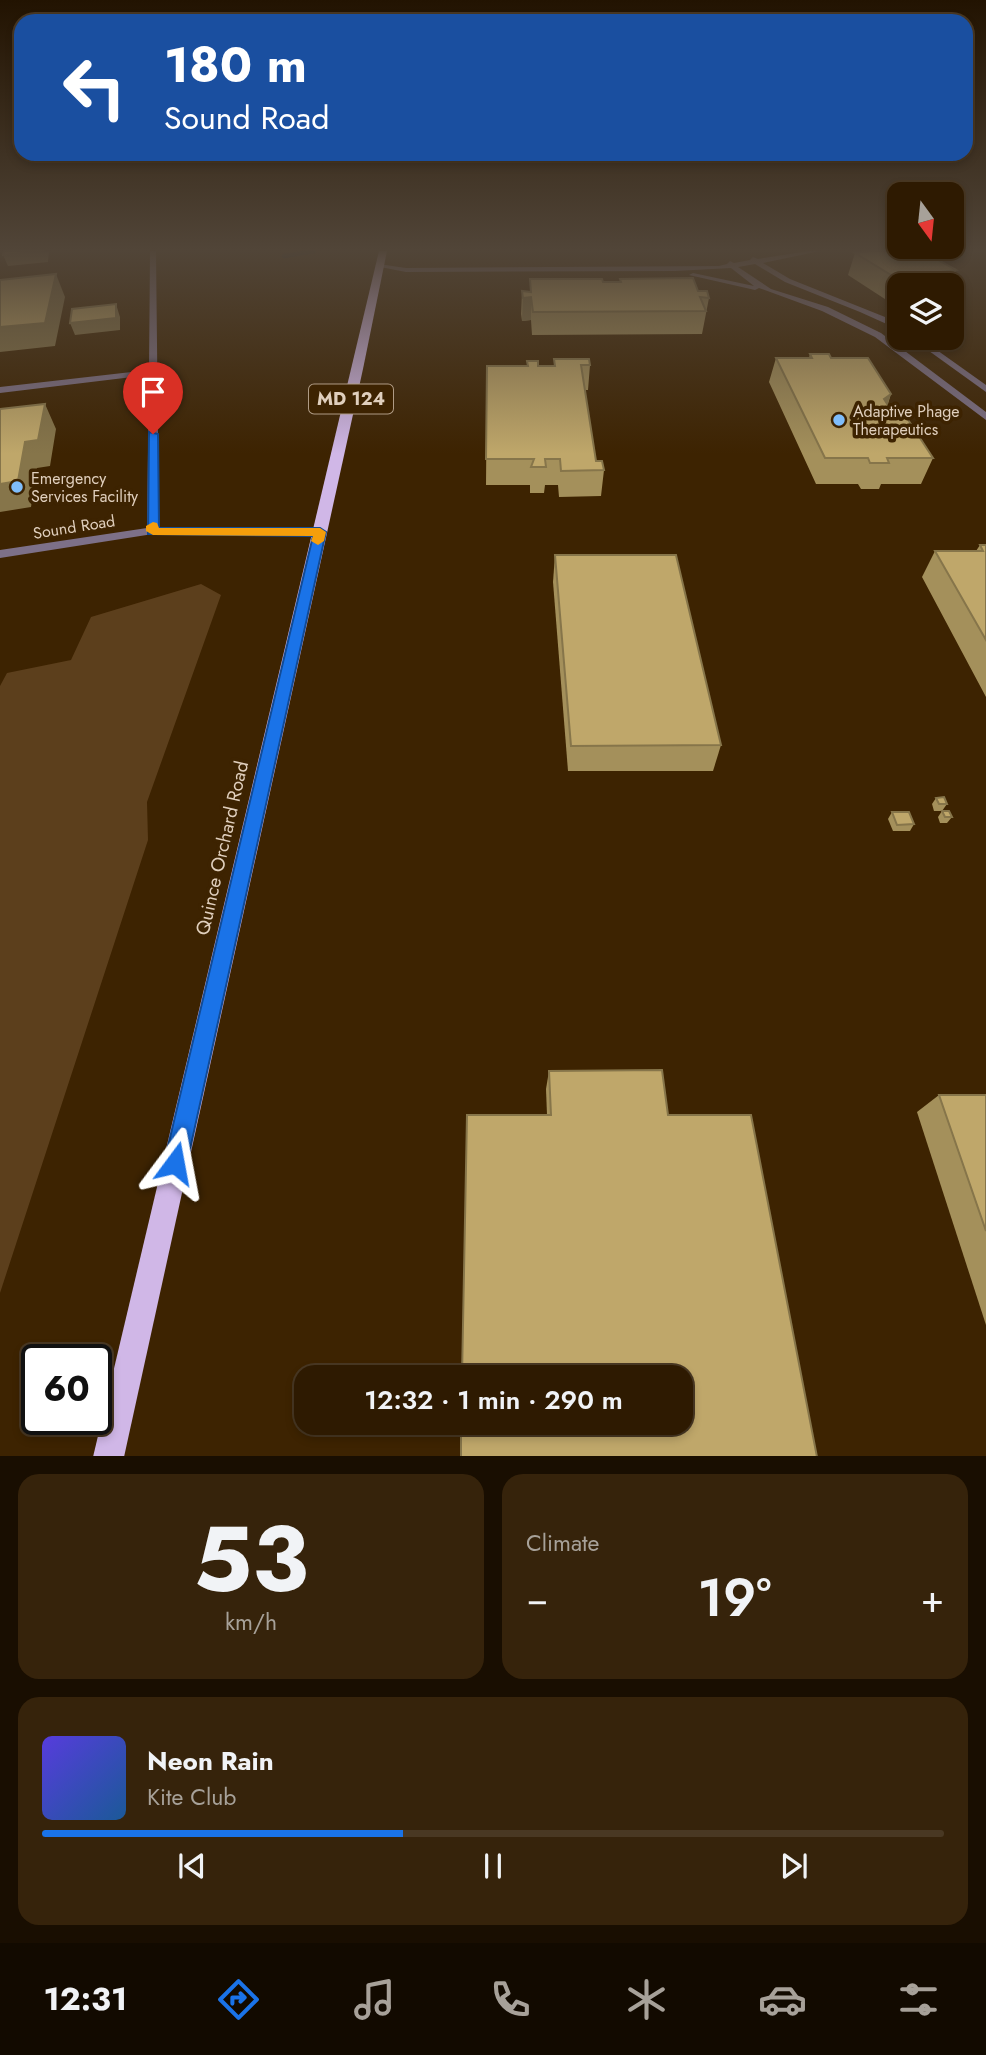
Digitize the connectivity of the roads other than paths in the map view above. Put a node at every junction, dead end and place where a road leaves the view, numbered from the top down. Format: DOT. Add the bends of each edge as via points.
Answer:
graph roads {
  1 [pos="153,319"];
  2 [pos="367,319"];
  3 [pos="845,319"];
  4 [pos="932,350"];
  5 [pos="153,372"];
  6 [pos="986,389"];
  7 [pos="0,390"];
  8 [pos="986,416"];
  9 [pos="153,531"];
  10 [pos="320,532"];
  11 [pos="0,554"];
  12 [pos="108,1456"];
  1 -- 5 [label="street"];
  2 -- 10 [label="main road, Quince Orchard Road / MD 124"];
  3 -- 8 [label="street" via="878,335"];
  4 -- 6 [label="street"];
  5 -- 7 [label="street"];
  5 -- 9 [label="street"];
  9 -- 10 [label="street, Sound Road"];
  9 -- 11 [label="street, Sound Road"];
  10 -- 12 [label="main road, Quince Orchard Road / MD 124"];
}
